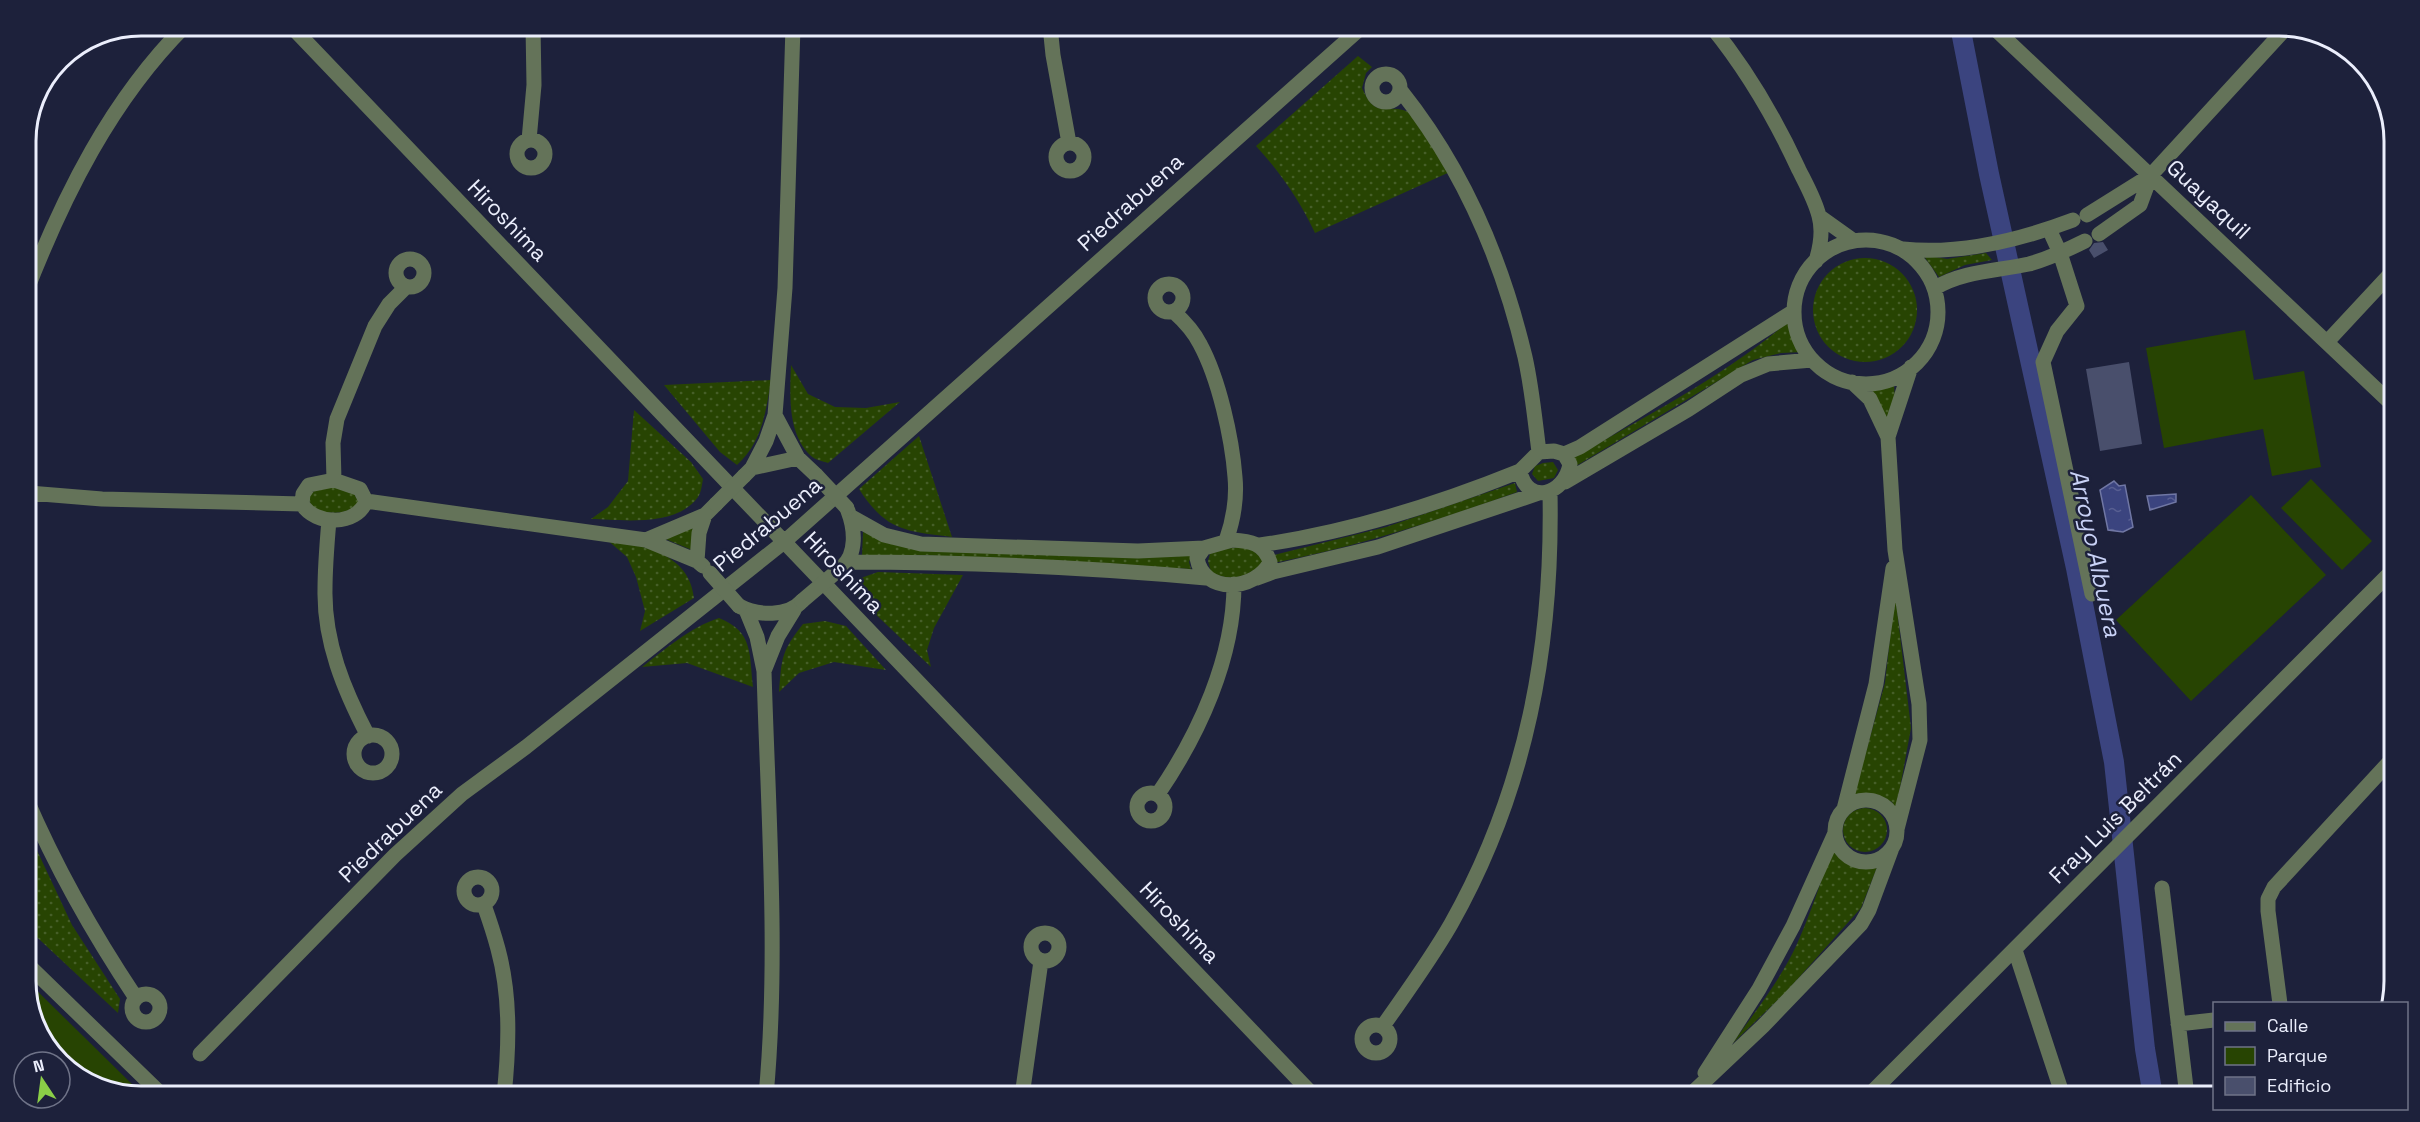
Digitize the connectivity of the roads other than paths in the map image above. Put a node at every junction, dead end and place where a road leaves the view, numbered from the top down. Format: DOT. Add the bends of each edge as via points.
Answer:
graph roads {
  1 [pos="177,36"];
  2 [pos="301,36"];
  3 [pos="533,36"];
  4 [pos="793,36"];
  5 [pos="1051,36"];
  6 [pos="1352,36"];
  7 [pos="1720,36"];
  8 [pos="2006,36"];
  9 [pos="2280,36"];
  10 [pos="1401,91"];
  11 [pos="529,140"];
  12 [pos="1068,143"];
  13 [pos="2151,175"];
  14 [pos="1819,216"];
  15 [pos="2049,229"];
  16 [pos="1854,241"];
  17 [pos="1902,249"];
  18 [pos="2060,253"];
  19 [pos="1816,261"];
  20 [pos="36,268"];
  21 [pos="2384,281"];
  22 [pos="406,286"];
  23 [pos="1935,288"];
  24 [pos="1174,312"];
  25 [pos="1794,312"];
  26 [pos="2327,342"];
  27 [pos="1812,360"];
  28 [pos="1911,367"];
  29 [pos="1852,381"];
  30 [pos="2384,396"];
  31 [pos="775,415"];
  32 [pos="1888,437"];
  33 [pos="1539,452"];
  34 [pos="1564,454"];
  35 [pos="798,458"];
  36 [pos="1520,471"];
  37 [pos="748,472"];
  38 [pos="334,480"];
  39 [pos="1565,482"];
  40 [pos="1545,492"];
  41 [pos="36,494"];
  42 [pos="366,501"];
  43 [pos="302,504"];
  44 [pos="849,512"];
  45 [pos="705,515"];
  46 [pos="328,520"];
  47 [pos="646,540"];
  48 [pos="1226,541"];
  49 [pos="784,542"];
  50 [pos="1260,545"];
  51 [pos="1204,548"];
  52 [pos="1895,550"];
  53 [pos="698,561"];
  54 [pos="847,562"];
  55 [pos="1206,578"];
  56 [pos="1257,578"];
  57 [pos="2384,579"];
  58 [pos="1234,584"];
  59 [pos="2092,594"];
  60 [pos="798,606"];
  61 [pos="743,608"];
  62 [pos="764,671"];
  63 [pos="368,736"];
  64 [pos="2384,768"];
  65 [pos="1158,795"];
  66 [pos="1844,809"];
  67 [pos="36,819"];
  68 [pos="1897,829"];
  69 [pos="1835,833"];
  70 [pos="1892,848"];
  71 [pos="2162,888"];
  72 [pos="484,905"];
  73 [pos="2015,950"];
  74 [pos="1041,961"];
  75 [pos="36,973"];
  76 [pos="136,998"];
  77 [pos="2280,1002"];
  78 [pos="2213,1020"];
  79 [pos="2178,1024"];
  80 [pos="1383,1026"];
  81 [pos="200,1054"];
  82 [pos="150,1086"];
  83 [pos="505,1086"];
  84 [pos="767,1086"];
  85 [pos="1023,1086"];
  86 [pos="1304,1086"];
  87 [pos="1696,1086"];
  88 [pos="1700,1086"];
  89 [pos="1878,1086"];
  90 [pos="2060,1086"];
  91 [pos="2186,1086"];
  1 -- 20 [label="street" via="125,99 96,143 71,186"];
  2 -- 49 [label="street, Hiroshima"];
  3 -- 11 [label="street"];
  4 -- 31 [label="street" via="785,288"];
  5 -- 12 [label="street"];
  6 -- 49 [label="street, Piedrabuena"];
  7 -- 14 [label="street" via="1779,128"];
  8 -- 13 [label="street, Guayaquil"];
  9 -- 13 [label="street"];
  10 -- 33 [label="street" via="1464,184 1484,230 1525,358"];
  13 -- 15 [label="street" via="2080,217"];
  13 -- 18 [label="street" via="2140,205 2092,238"];
  13 -- 26 [label="street, Guayaquil"];
  14 -- 16 [label="street"];
  14 -- 19 [label="street" via="1820,249"];
  15 -- 17 [label="street" via="2025,237 1928,252"];
  15 -- 18 [label="street"];
  16 -- 17 [label="street" via="1879,241"];
  16 -- 19 [label="street" via="1832,249"];
  17 -- 23 [label="street" via="1916,259"];
  18 -- 23 [label="street" via="1956,277"];
  18 -- 59 [label="street" via="2077,306 2057,331 2043,362"];
  19 -- 25 [label="street" via="1801,281"];
  21 -- 26 [label="street"];
  22 -- 38 [label="street" via="375,326 337,419"];
  23 -- 28 [label="street" via="1939,312 1935,336 1923,357"];
  24 -- 48 [label="street" via="1200,343 1223,406 1235,478"];
  25 -- 27 [label="street" via="1801,344"];
  25 -- 34 [label="street"];
  26 -- 30 [label="street, Guayaquil"];
  27 -- 29 [label="street" via="1837,378"];
  27 -- 39 [label="street" via="1768,364 1741,375"];
  28 -- 29 [label="street" via="1883,383"];
  28 -- 32 [label="street"];
  29 -- 32 [label="street" via="1870,399"];
  31 -- 35 [label="street"];
  31 -- 37 [label="street"];
  32 -- 52 [label="street"];
  33 -- 34 [label="street"];
  33 -- 36 [label="street"];
  34 -- 39 [label="street" via="1570,464"];
  35 -- 37 [label="street"];
  35 -- 44 [label="street, bridge"];
  36 -- 40 [label="street" via="1522,481 1531,490"];
  36 -- 50 [label="street" via="1398,515 1318,536"];
  37 -- 45 [label="street, bridge"];
  38 -- 42 [label="street" via="360,489"];
  38 -- 43 [label="street" via="309,485"];
  39 -- 40 [label="street"];
  40 -- 56 [label="street" via="1378,547"];
  40 -- 80 [label="street" via="1550,578 1545,629 1536,694 1514,782 1490,844 1450,926"];
  41 -- 43 [label="street"];
  42 -- 46 [label="street" via="359,513"];
  42 -- 47 [label="street"];
  43 -- 46 [label="street" via="313,516"];
  44 -- 51 [label="street" via="884,535 921,544 1138,551"];
  44 -- 54 [label="street" via="854,535"];
  45 -- 47 [label="street"];
  45 -- 53 [label="street" via="699,533"];
  46 -- 63 [label="street" via="327,626 348,696"];
  47 -- 53 [label="street"];
  48 -- 50 [label="street"];
  48 -- 51 [label="street"];
  49 -- 81 [label="street, Piedrabuena" via="444,810"];
  49 -- 86 [label="street, Hiroshima"];
  50 -- 56 [label="street" via="1270,562"];
  51 -- 55 [label="street" via="1197,558 1199,570"];
  52 -- 66 [label="street" via="1876,684"];
  52 -- 68 [label="street" via="1920,726 1920,740"];
  53 -- 61 [label="street, bridge"];
  54 -- 55 [label="street" via="1085,569"];
  54 -- 60 [label="street, bridge"];
  55 -- 58 [label="street"];
  56 -- 58 [label="street"];
  57 -- 73 [label="street, Fray Luis Beltrán"];
  58 -- 65 [label="street" via="1230,631 1215,681 1185,751"];
  60 -- 61 [label="street" via="780,613"];
  60 -- 62 [label="street" via="778,636"];
  61 -- 62 [label="street" via="757,637"];
  62 -- 84 [label="street" via="771,944"];
  64 -- 77 [label="street" via="2274,887 2268,899"];
  66 -- 68 [label="street" via="1853,803 1872,801 1889,811"];
  66 -- 69 [label="street"];
  67 -- 76 [label="street" via="110,960"];
  68 -- 70 [label="street"];
  69 -- 70 [label="street" via="1839,848 1855,861 1876,860"];
  69 -- 87 [label="street" via="1759,989"];
  70 -- 88 [label="street" via="1861,924"];
  71 -- 79 [label="street"];
  72 -- 83 [label="street" via="499,950 504,983 508,1035"];
  73 -- 89 [label="street, Fray Luis Beltrán"];
  73 -- 90 [label="street"];
  74 -- 85 [label="street"];
  75 -- 82 [label="street"];
  78 -- 79 [label="street"];
  79 -- 91 [label="street"];
}
